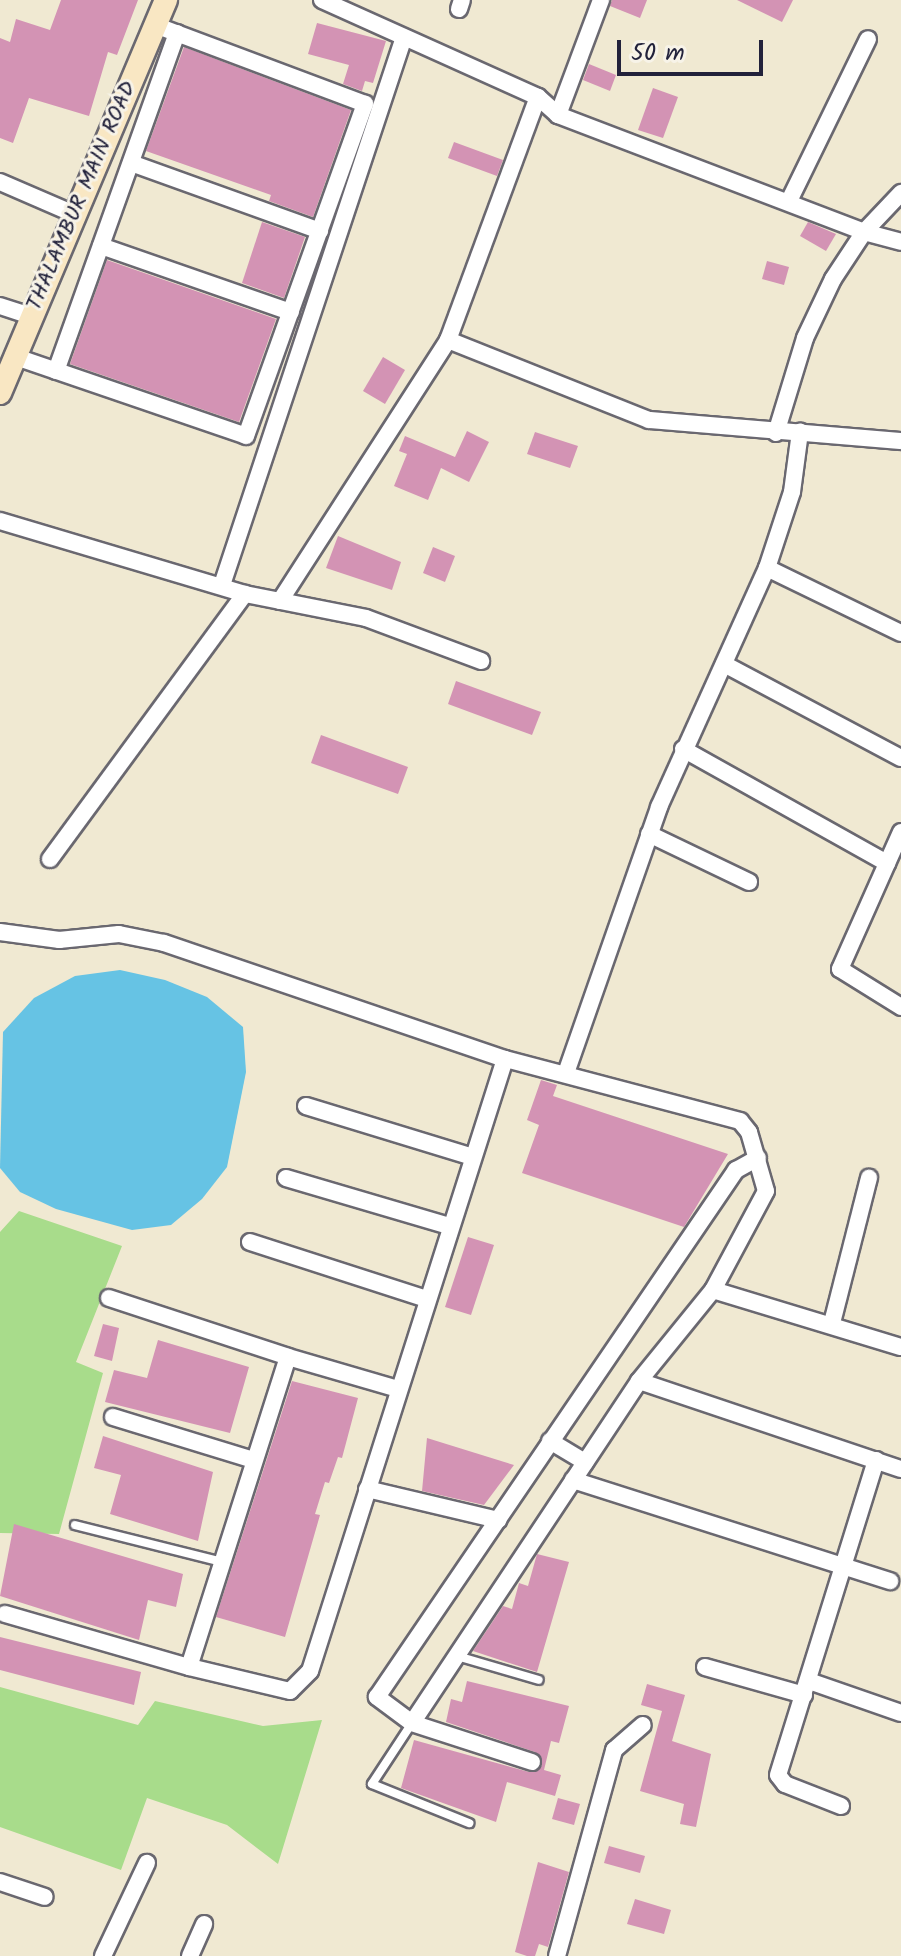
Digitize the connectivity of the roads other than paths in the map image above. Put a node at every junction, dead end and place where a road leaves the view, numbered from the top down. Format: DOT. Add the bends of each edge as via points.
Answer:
graph roads {
  1 [pos="166,0"];
  2 [pos="322,0"];
  3 [pos="601,0"];
  4 [pos="155,25"];
  5 [pos="177,33"];
  6 [pos="404,37"];
  7 [pos="868,39"];
  8 [pos="538,97"];
  9 [pos="558,115"];
  10 [pos="131,163"];
  11 [pos="0,182"];
  12 [pos="901,193"];
  13 [pos="789,201"];
  14 [pos="74,214"];
  15 [pos="320,231"];
  16 [pos="864,232"];
  17 [pos="901,242"];
  18 [pos="101,246"];
  19 [pos="0,306"];
  20 [pos="291,312"];
  21 [pos="30,316"];
  22 [pos="448,340"];
  23 [pos="13,356"];
  24 [pos="56,371"];
  25 [pos="0,393"];
  26 [pos="800,432"];
  27 [pos="776,433"];
  28 [pos="901,441"];
  29 [pos="0,521"];
  30 [pos="767,568"];
  31 [pos="222,585"];
  32 [pos="245,594"];
  33 [pos="280,601"];
  34 [pos="901,633"];
  35 [pos="481,661"];
  36 [pos="724,664"];
  37 [pos="683,749"];
  38 [pos="901,758"];
  39 [pos="901,832"];
  40 [pos="649,834"];
  41 [pos="50,859"];
  42 [pos="887,863"];
  43 [pos="749,882"];
  44 [pos="0,932"];
  45 [pos="901,1007"];
  46 [pos="505,1059"];
  47 [pos="566,1073"];
  48 [pos="306,1106"];
  49 [pos="470,1156"];
  50 [pos="758,1158"];
  51 [pos="286,1178"];
  52 [pos="869,1178"];
  53 [pos="449,1226"];
  54 [pos="250,1242"];
  55 [pos="713,1290"];
  56 [pos="109,1298"];
  57 [pos="427,1299"];
  58 [pos="832,1323"];
  59 [pos="901,1346"];
  60 [pos="288,1357"];
  61 [pos="639,1381"];
  62 [pos="398,1389"];
  63 [pos="113,1417"];
  64 [pos="550,1441"];
  65 [pos="254,1460"];
  66 [pos="876,1460"];
  67 [pos="585,1462"];
  68 [pos="901,1469"];
  69 [pos="573,1480"];
  70 [pos="367,1489"];
  71 [pos="498,1520"];
  72 [pos="75,1525"];
  73 [pos="223,1562"];
  74 [pos="845,1566"];
  75 [pos="890,1581"];
  76 [pos="5,1614"];
  77 [pos="456,1655"];
  78 [pos="189,1667"];
  79 [pos="705,1667"];
  80 [pos="539,1680"];
  81 [pos="806,1688"];
  82 [pos="901,1713"];
  83 [pos="412,1723"];
  84 [pos="643,1725"];
  85 [pos="532,1762"];
  86 [pos="841,1806"];
  87 [pos="469,1823"];
  88 [pos="147,1863"];
  89 [pos="0,1882"];
  90 [pos="45,1897"];
  91 [pos="204,1924"];
  92 [pos="103,1956"];
  93 [pos="190,1956"];
  94 [pos="557,1956"];
  1 -- 4 [label="street, THALAMBUR MAIN ROAD"];
  2 -- 6 [label="street"];
  3 -- 9 [label="street"];
  4 -- 5 [label="street"];
  4 -- 14 [label="street, THALAMBUR MAIN ROAD"];
  5 -- 10 [label="street"];
  5 -- 15 [label="street" via="365,104"];
  6 -- 8 [label="street"];
  6 -- 31 [label="street"];
  7 -- 13 [label="street"];
  8 -- 9 [label="street"];
  8 -- 22 [label="street"];
  9 -- 13 [label="street"];
  10 -- 15 [label="street"];
  10 -- 18 [label="street"];
  11 -- 14 [label="street"];
  12 -- 16 [label="street"];
  13 -- 16 [label="street"];
  14 -- 21 [label="street, THALAMBUR MAIN ROAD"];
  15 -- 20 [label="street"];
  16 -- 17 [label="street"];
  16 -- 27 [label="street" via="833,279 805,338"];
  18 -- 20 [label="street"];
  18 -- 24 [label="street"];
  19 -- 21 [label="street"];
  20 -- 24 [label="street" via="246,436"];
  21 -- 23 [label="street, THALAMBUR MAIN ROAD"];
  22 -- 27 [label="street" via="649,420"];
  22 -- 33 [label="street"];
  23 -- 24 [label="street"];
  23 -- 25 [label="street, THALAMBUR MAIN ROAD"];
  26 -- 27 [label="street"];
  26 -- 28 [label="street"];
  26 -- 30 [label="street" via="792,492"];
  29 -- 31 [label="street"];
  30 -- 34 [label="street"];
  30 -- 36 [label="street"];
  31 -- 32 [label="street"];
  32 -- 33 [label="street"];
  32 -- 41 [label="street"];
  33 -- 35 [label="street" via="366,618"];
  36 -- 37 [label="street"];
  36 -- 38 [label="street"];
  37 -- 40 [label="street"];
  37 -- 42 [label="street"];
  39 -- 42 [label="street"];
  40 -- 43 [label="street"];
  40 -- 47 [label="street"];
  42 -- 45 [label="street" via="840,969"];
  44 -- 46 [label="street" via="59,940 119,934 164,943"];
  46 -- 47 [label="street"];
  46 -- 49 [label="street"];
  47 -- 50 [label="street" via="740,1121"];
  48 -- 49 [label="street"];
  49 -- 53 [label="street"];
  50 -- 55 [label="street" via="766,1191"];
  50 -- 64 [label="street" via="736,1170"];
  51 -- 53 [label="street"];
  52 -- 58 [label="street"];
  53 -- 57 [label="street"];
  54 -- 57 [label="street"];
  55 -- 58 [label="street"];
  55 -- 61 [label="street"];
  56 -- 60 [label="street"];
  57 -- 62 [label="street"];
  58 -- 59 [label="street"];
  60 -- 62 [label="street"];
  60 -- 65 [label="street"];
  61 -- 66 [label="street"];
  61 -- 67 [label="street"];
  62 -- 70 [label="street"];
  63 -- 65 [label="street"];
  64 -- 67 [label="street"];
  64 -- 71 [label="street"];
  65 -- 73 [label="street"];
  66 -- 68 [label="street"];
  66 -- 74 [label="street"];
  67 -- 69 [label="street"];
  69 -- 74 [label="street"];
  69 -- 77 [label="street"];
  70 -- 71 [label="street"];
  70 -- 78 [label="street" via="313,1665 302,1682 290,1691"];
  71 -- 83 [label="street" via="377,1697"];
  72 -- 73 [label="lane"];
  73 -- 78 [label="street"];
  74 -- 75 [label="street"];
  74 -- 81 [label="street"];
  76 -- 78 [label="street"];
  77 -- 80 [label="lane"];
  77 -- 83 [label="street"];
  79 -- 81 [label="street"];
  81 -- 82 [label="street"];
  81 -- 86 [label="street" via="778,1775 785,1784"];
  83 -- 85 [label="street"];
  83 -- 87 [label="lane" via="372,1784"];
  84 -- 94 [label="street" via="614,1750"];
  88 -- 92 [label="street"];
  89 -- 90 [label="street"];
  91 -- 93 [label="street"];
}
